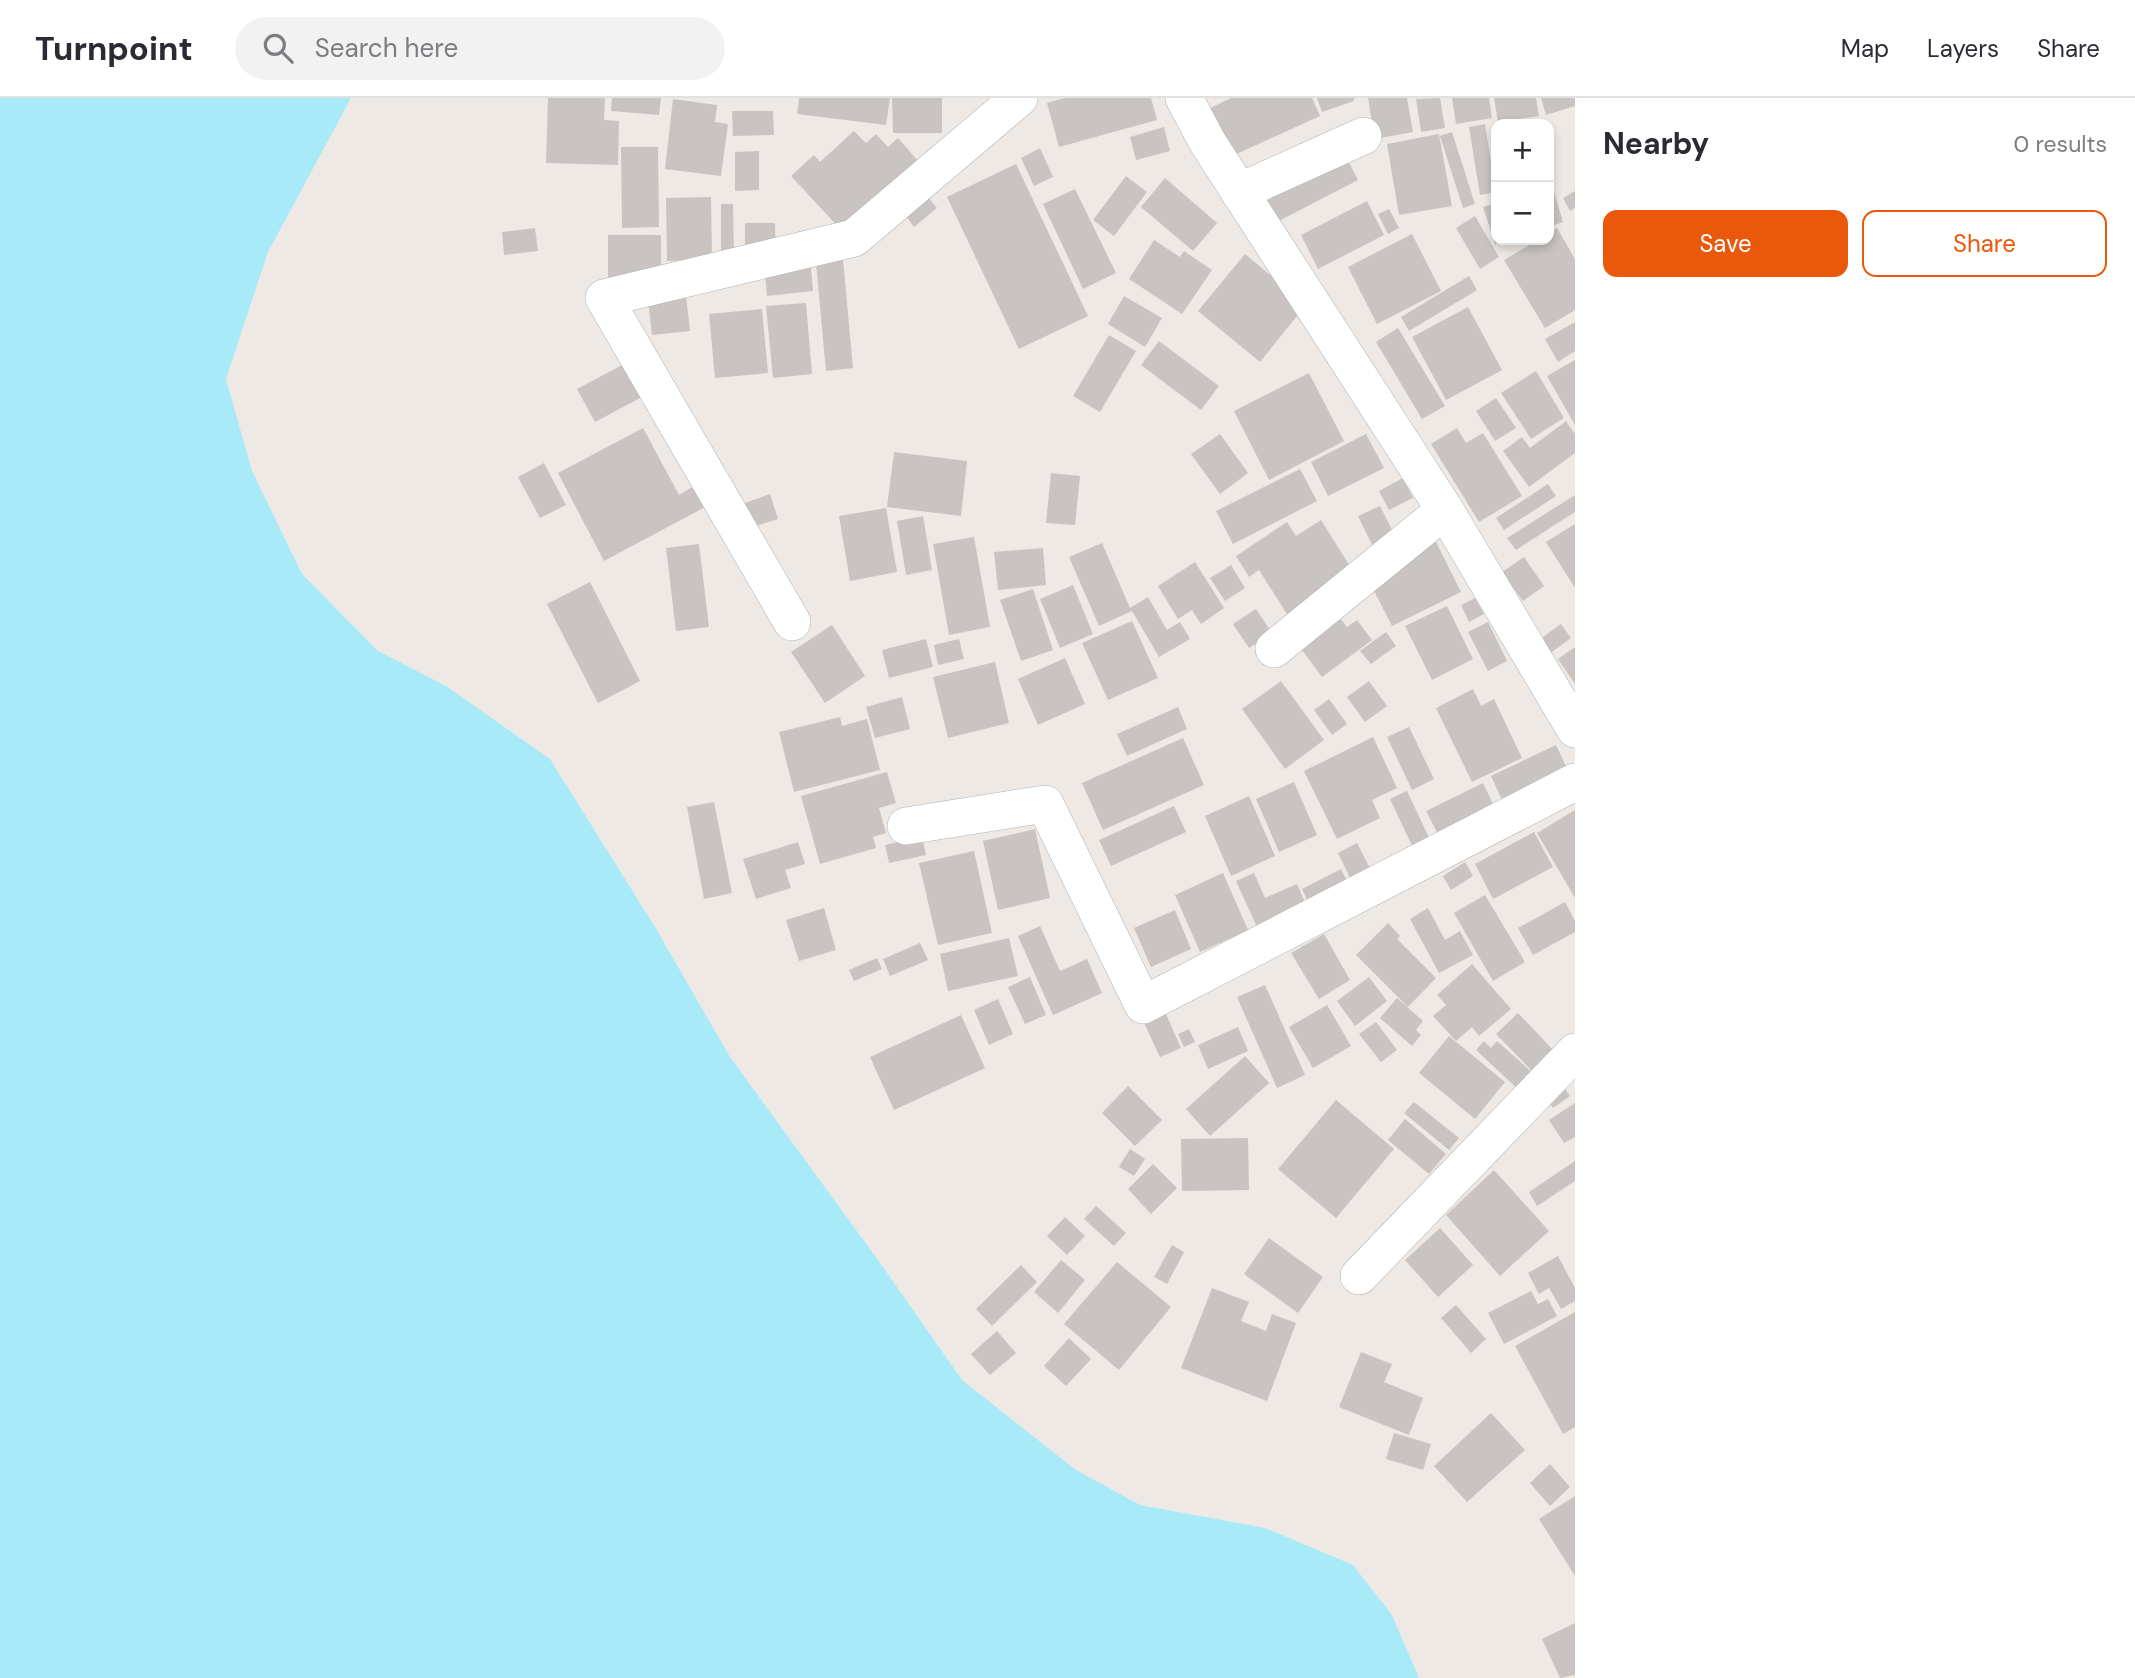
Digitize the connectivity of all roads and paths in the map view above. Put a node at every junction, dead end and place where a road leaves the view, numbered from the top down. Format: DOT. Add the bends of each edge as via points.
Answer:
graph roads {
  1 [pos="1019,98"];
  2 [pos="1184,98"];
  3 [pos="1363,136"];
  4 [pos="1239,192"];
  5 [pos="1445,510"];
  6 [pos="792,622"];
  7 [pos="1274,649"];
  8 [pos="1575,729"];
  9 [pos="1575,782"];
  10 [pos="906,826"];
  11 [pos="1575,1052"];
  12 [pos="1359,1276"];
  1 -- 6 [label="street" via="854,238 604,298"];
  2 -- 4 [label="street"];
  3 -- 4 [label="street"];
  4 -- 5 [label="street"];
  5 -- 7 [label="street"];
  5 -- 8 [label="street"];
  9 -- 10 [label="street" via="1143,1005 1045,804"];
  11 -- 12 [label="street"];
}
